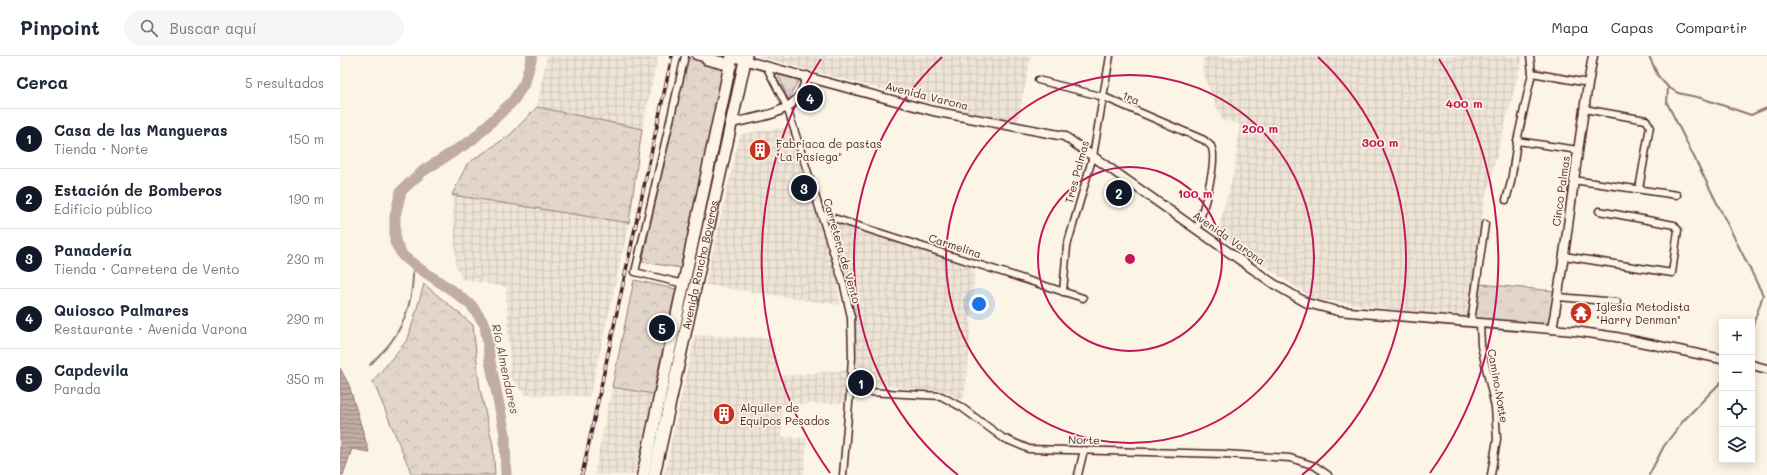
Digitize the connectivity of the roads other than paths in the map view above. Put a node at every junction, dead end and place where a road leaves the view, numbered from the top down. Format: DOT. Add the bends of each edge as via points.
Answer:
graph roads {
  1 [pos="685,56"];
  2 [pos="1110,56"];
  3 [pos="1530,56"];
  4 [pos="1593,56"];
  5 [pos="703,57"];
  6 [pos="730,58"];
  7 [pos="745,59"];
  8 [pos="766,66"];
  9 [pos="1532,73"];
  10 [pos="807,76"];
  11 [pos="1038,80"];
  12 [pos="1588,83"];
  13 [pos="1104,97"];
  14 [pos="787,107"];
  15 [pos="1584,109"];
  16 [pos="731,123"];
  17 [pos="1517,141"];
  18 [pos="1578,150"];
  19 [pos="1093,156"];
  20 [pos="1573,180"];
  21 [pos="1639,189"];
  22 [pos="1676,195"];
  23 [pos="1506,200"];
  24 [pos="1599,211"];
  25 [pos="821,214"];
  26 [pos="1485,224"];
  27 [pos="1197,229"];
  28 [pos="1564,256"];
  29 [pos="684,284"];
  30 [pos="1063,292"];
  31 [pos="1558,297"];
  32 [pos="1083,298"];
  33 [pos="1617,302"];
  34 [pos="1471,322"];
  35 [pos="1480,323"];
  36 [pos="1552,329"];
  37 [pos="1719,357"];
  38 [pos="1755,366"];
  39 [pos="1767,369"];
  40 [pos="850,391"];
  41 [pos="1084,450"];
  42 [pos="643,475"];
  43 [pos="654,475"];
  44 [pos="843,475"];
  45 [pos="1078,475"];
  46 [pos="1328,475"];
  47 [pos="1491,475"];
  1 -- 29 [label="street" via="635,272"];
  2 -- 13 [label="street, Tres Palmas"];
  3 -- 9 [label="street"];
  4 -- 12 [label="street, Cinco Palmas"];
  5 -- 6 [label="highway"];
  6 -- 7 [label="street, Avenida Varona"];
  6 -- 29 [label="highway, Avenida Rancho Boyeros"];
  7 -- 8 [label="street, Avenida Varona"];
  7 -- 16 [label="highway, Avenida Rancho Boyeros"];
  8 -- 10 [label="street, Avenida Varona"];
  8 -- 14 [label="street, Carretera de Vento"];
  9 -- 12 [label="street"];
  9 -- 17 [label="street"];
  10 -- 14 [label="street" via="800,94"];
  10 -- 19 [label="street, Avenida Varona" via="933,111 1064,136"];
  11 -- 13 [label="street, 1ra"];
  12 -- 15 [label="street, Cinco Palmas"];
  13 -- 19 [label="street, Tres Palmas"];
  13 -- 27 [label="street, 1ra" via="1204,140 1211,147 1211,178"];
  14 -- 16 [label="street"];
  14 -- 25 [label="street, Carretera de Vento"];
  15 -- 18 [label="street, Cinco Palmas"];
  15 -- 21 [label="street" via="1646,120 1650,126"];
  16 -- 43 [label="highway, Avenida Rancho Boyeros"];
  17 -- 18 [label="street"];
  17 -- 23 [label="street"];
  18 -- 20 [label="street, Cinco Palmas"];
  19 -- 27 [label="street, Avenida Varona"];
  19 -- 30 [label="street, Tres Palmas" via="1067,246"];
  20 -- 21 [label="street"];
  20 -- 28 [label="street, Cinco Palmas"];
  21 -- 22 [label="street"];
  24 -- 28 [label="street" via="1677,227 1672,273"];
  25 -- 30 [label="street, Carmelina"];
  25 -- 40 [label="street, Carretera de Vento" via="851,316"];
  26 -- 34 [label="street"];
  27 -- 34 [label="street, Avenida Varona" via="1274,284 1307,303 1338,311"];
  28 -- 31 [label="street, Cinco Palmas"];
  29 -- 42 [label="highway, Avenida Rancho Boyeros"];
  30 -- 32 [label="street, Carmelina"];
  31 -- 33 [label="street"];
  31 -- 36 [label="street, Cinco Palmas"];
  34 -- 35 [label="street, Avenida Varona"];
  35 -- 36 [label="street, Avenida Varona"];
  35 -- 47 [label="street, Camino Norte" via="1481,346 1494,407 1497,439"];
  36 -- 37 [label="street, Avenida Varona" via="1616,337"];
  38 -- 39 [label="street"];
  40 -- 41 [label="street, Norte" via="941,396 962,407 1003,438 1029,449"];
  40 -- 44 [label="street, Carretera de Vento"];
  41 -- 45 [label="street"];
  41 -- 46 [label="street, Norte" via="1290,458 1315,466"];
}
